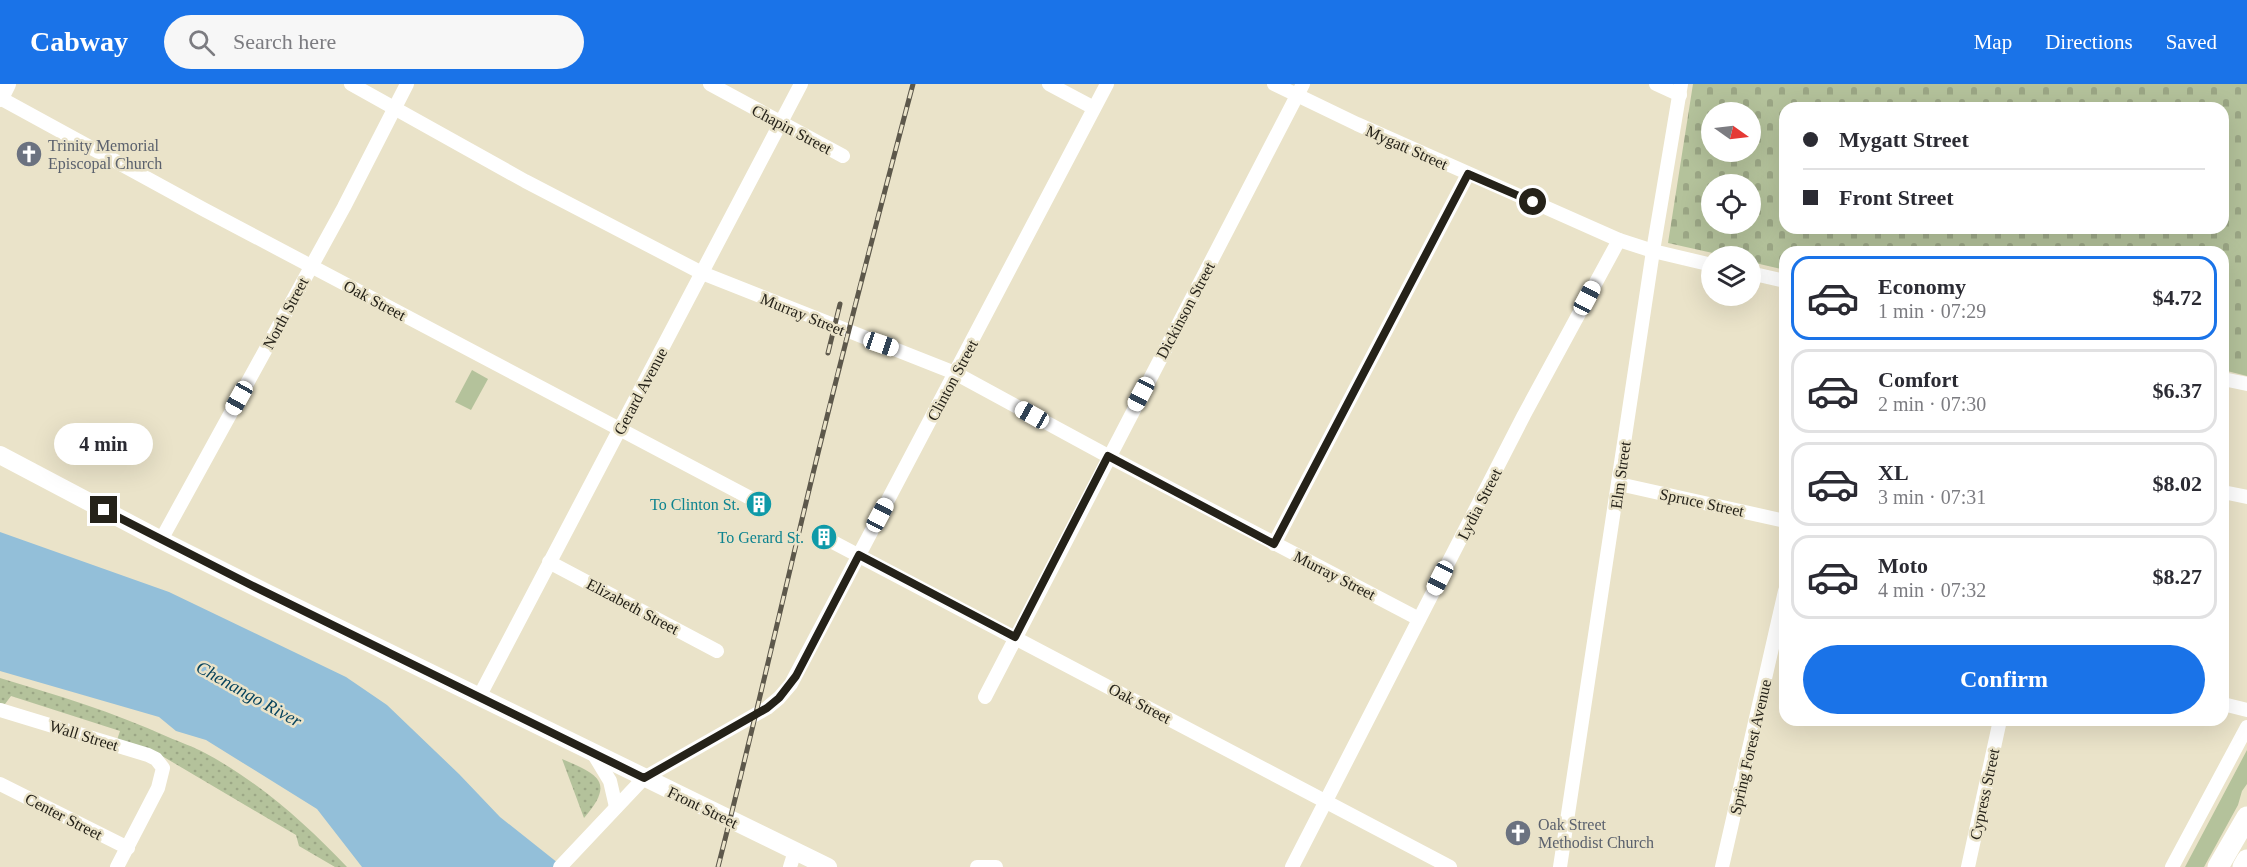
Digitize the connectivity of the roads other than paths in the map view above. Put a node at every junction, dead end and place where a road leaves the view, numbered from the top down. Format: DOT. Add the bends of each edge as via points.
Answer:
graph roads {
  1 [pos="7,84"];
  2 [pos="351,84"];
  3 [pos="407,84"];
  4 [pos="710,84"];
  5 [pos="801,84"];
  6 [pos="1049,84"];
  7 [pos="1107,84"];
  8 [pos="1274,84"];
  9 [pos="1656,84"];
  10 [pos="1680,89"];
  11 [pos="1300,90"];
  12 [pos="0,98"];
  13 [pos="394,108"];
  14 [pos="1094,108"];
  15 [pos="780,122"];
  16 [pos="843,156"];
  17 [pos="1468,174"];
  18 [pos="1619,240"];
  19 [pos="1653,252"];
  20 [pos="1701,263"];
  21 [pos="311,265"];
  22 [pos="702,273"];
  23 [pos="1761,276"];
  24 [pos="1779,280"];
  25 [pos="955,373"];
  26 [pos="2229,380"];
  27 [pos="2247,384"];
  28 [pos="620,430"];
  29 [pos="0,455"];
  30 [pos="1108,456"];
  31 [pos="1618,484"];
  32 [pos="2229,493"];
  33 [pos="2247,497"];
  34 [pos="752,500"];
  35 [pos="1779,520"];
  36 [pos="161,540"];
  37 [pos="829,540"];
  38 [pos="1274,544"];
  39 [pos="859,555"];
  40 [pos="549,562"];
  41 [pos="1779,617"];
  42 [pos="1419,619"];
  43 [pos="1015,637"];
  44 [pos="717,651"];
  45 [pos="985,696"];
  46 [pos="479,697"];
  47 [pos="2229,706"];
  48 [pos="0,710"];
  49 [pos="2247,710"];
  50 [pos="1999,726"];
  51 [pos="2247,727"];
  52 [pos="593,753"];
  53 [pos="644,778"];
  54 [pos="0,784"];
  55 [pos="1326,801"];
  56 [pos="616,807"];
  57 [pos="2247,817"];
  58 [pos="128,848"];
  59 [pos="793,859"];
  60 [pos="2247,860"];
  61 [pos="117,867"];
  62 [pos="560,867"];
  63 [pos="828,867"];
  64 [pos="977,867"];
  65 [pos="996,867"];
  66 [pos="1292,867"];
  67 [pos="1450,867"];
  68 [pos="1560,867"];
  69 [pos="1722,867"];
  70 [pos="1968,867"];
  71 [pos="2172,867"];
  72 [pos="2218,867"];
  73 [pos="2243,867"];
  1 -- 12 [label="main road"];
  2 -- 13 [label="street, Murray Street"];
  3 -- 13 [label="street, North Street"];
  4 -- 15 [label="street, Chapin Street"];
  5 -- 15 [label="street, Gerard Avenue"];
  6 -- 14 [label="street"];
  7 -- 14 [label="street, Clinton Street"];
  8 -- 11 [label="street, Mygatt Street"];
  9 -- 10 [label="street"];
  10 -- 19 [label="street, Elm Street"];
  11 -- 17 [label="street, Mygatt Street"];
  11 -- 30 [label="street, Dickinson Street"];
  12 -- 21 [label="street, Oak Street"];
  13 -- 21 [label="street, North Street"];
  13 -- 22 [label="street, Murray Street"];
  14 -- 25 [label="street, Clinton Street"];
  15 -- 16 [label="street, Chapin Street"];
  15 -- 22 [label="street, Gerard Avenue"];
  17 -- 18 [label="street, Mygatt Street"];
  17 -- 38 [label="street"];
  18 -- 19 [label="street, Mygatt Street"];
  18 -- 42 [label="street, Lydia Street"];
  19 -- 20 [label="street, Mygatt Street"];
  19 -- 31 [label="street, Elm Street"];
  21 -- 28 [label="street, Oak Street"];
  21 -- 36 [label="street, North Street"];
  22 -- 25 [label="street, Murray Street"];
  22 -- 28 [label="street, Gerard Avenue"];
  23 -- 24 [label="street"];
  25 -- 30 [label="street, Murray Street"];
  25 -- 39 [label="street, Clinton Street"];
  26 -- 27 [label="street"];
  28 -- 34 [label="street, Oak Street"];
  28 -- 40 [label="street, Gerard Avenue"];
  29 -- 36 [label="main road, Front Street"];
  30 -- 38 [label="street, Murray Street"];
  30 -- 43 [label="street, Dickinson Street"];
  31 -- 35 [label="street, Spruce Street"];
  31 -- 68 [label="street, Elm Street"];
  32 -- 33 [label="street"];
  36 -- 46 [label="main road, Front Street"];
  37 -- 39 [label="street, Oak Street"];
  38 -- 42 [label="street, Murray Street"];
  39 -- 43 [label="street, Oak Street"];
  39 -- 53 [label="street, Clinton Street" via="796,676 779,698"];
  40 -- 44 [label="street, Elizabeth Street"];
  40 -- 46 [label="street, Gerard Avenue"];
  41 -- 69 [label="street, Spring Forest Avenue"];
  42 -- 55 [label="street, Lydia Street"];
  43 -- 45 [label="street, Dickinson Street"];
  43 -- 55 [label="street, Oak Street"];
  46 -- 52 [label="main road, Front Street"];
  47 -- 49 [label="street"];
  48 -- 58 [label="street, Wall Street" via="156,759 164,768 160,784"];
  50 -- 70 [label="street, Cypress Street"];
  51 -- 71 [label="street"];
  52 -- 53 [label="main road, Front Street"];
  52 -- 56 [label="street" via="610,782"];
  53 -- 56 [label="street, Clinton Street"];
  53 -- 59 [label="main road, Front Street"];
  54 -- 58 [label="street, Center Street"];
  55 -- 66 [label="street, Lydia Street"];
  55 -- 67 [label="street, Oak Street"];
  56 -- 62 [label="street, Clinton Street"];
  57 -- 72 [label="highway"];
  58 -- 61 [label="street"];
  59 -- 63 [label="main road, Front Street"];
  60 -- 73 [label="highway"];
  64 -- 65 [label="street"];
}
